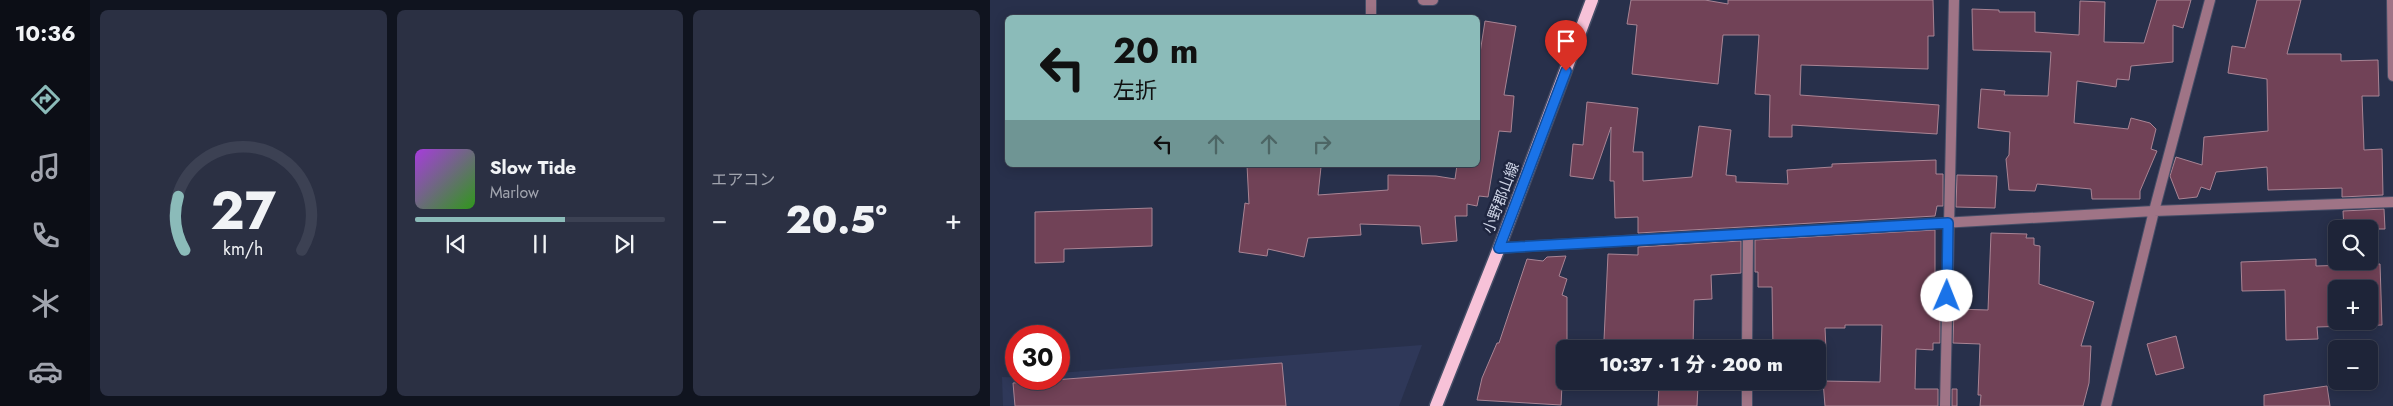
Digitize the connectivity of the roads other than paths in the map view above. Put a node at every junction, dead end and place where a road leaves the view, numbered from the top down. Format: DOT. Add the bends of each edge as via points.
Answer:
graph roads {
  1 [pos="1371,0"];
  2 [pos="1423,0"];
  3 [pos="1433,0"];
  4 [pos="1592,0"];
  5 [pos="1954,0"];
  6 [pos="2210,0"];
  7 [pos="2392,0"];
  8 [pos="1371,15"];
  9 [pos="2393,76"];
  10 [pos="2393,202"];
  11 [pos="2154,211"];
  12 [pos="1948,223"];
  13 [pos="1748,234"];
  14 [pos="1499,248"];
  15 [pos="1747,340"];
  16 [pos="1747,390"];
  17 [pos="1436,406"];
  18 [pos="1747,406"];
  19 [pos="1945,406"];
  20 [pos="2106,406"];
  1 -- 8 [label="street"];
  2 -- 3 [label="street"];
  4 -- 14 [label="main road, 小野郡山線"];
  5 -- 12 [label="street"];
  6 -- 11 [label="street"];
  7 -- 9 [label="street"];
  10 -- 11 [label="street"];
  11 -- 12 [label="street"];
  11 -- 20 [label="street"];
  12 -- 13 [label="street"];
  12 -- 19 [label="street"];
  13 -- 14 [label="street"];
  13 -- 15 [label="street"];
  14 -- 17 [label="main road, 小野郡山線"];
  16 -- 18 [label="street"];
}
